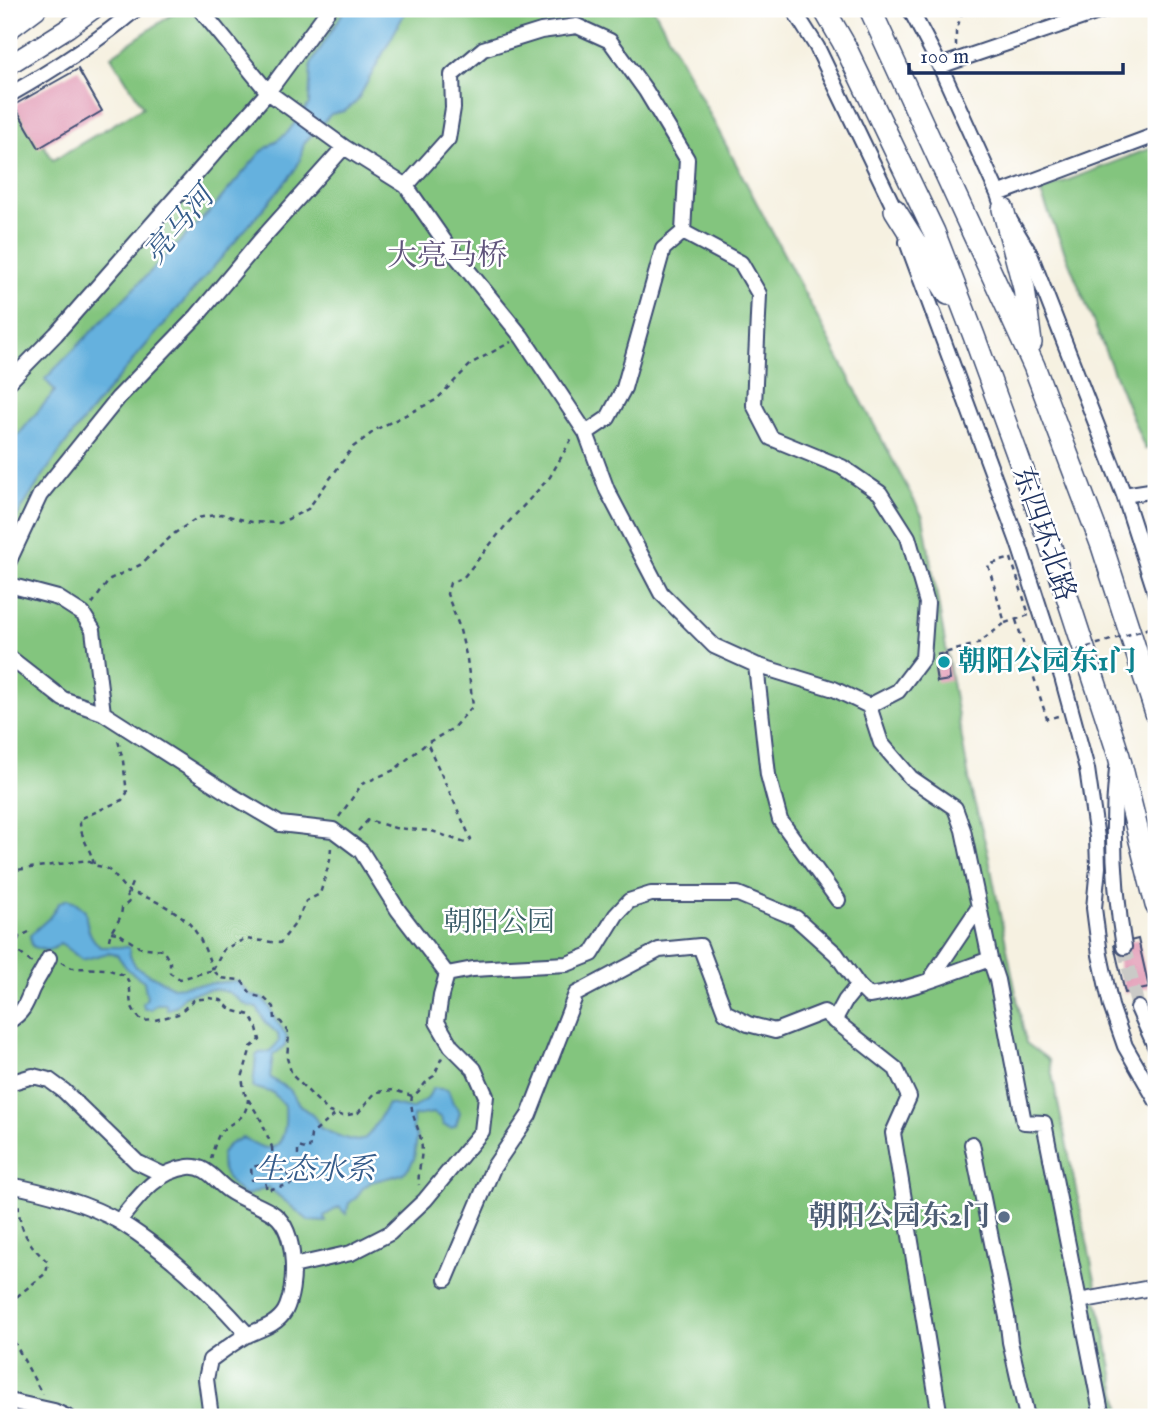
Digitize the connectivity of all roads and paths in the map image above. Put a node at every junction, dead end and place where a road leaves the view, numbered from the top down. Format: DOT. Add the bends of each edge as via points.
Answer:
graph roads {
  1 [pos="37,9"];
  2 [pos="94,9"];
  3 [pos="136,9"];
  4 [pos="200,9"];
  5 [pos="329,9"];
  6 [pos="793,9"];
  7 [pos="824,9"];
  8 [pos="870,9"];
  9 [pos="909,9"];
  10 [pos="963,9"];
  11 [pos="1107,9"];
  12 [pos="9,30"];
  13 [pos="955,61"];
  14 [pos="9,65"];
  15 [pos="940,66"];
  16 [pos="268,92"];
  17 [pos="9,94"];
  18 [pos="1156,135"];
  19 [pos="344,147"];
  20 [pos="405,186"];
  21 [pos="1000,201"];
  22 [pos="895,210"];
  23 [pos="683,232"];
  24 [pos="974,336"];
  25 [pos="522,337"];
  26 [pos="1034,366"];
  27 [pos="9,382"];
  28 [pos="586,433"];
  29 [pos="1156,490"];
  30 [pos="1124,495"];
  31 [pos="9,561"];
  32 [pos="9,585"];
  33 [pos="1156,594"];
  34 [pos="83,614"];
  35 [pos="1016,620"];
  36 [pos="1005,623"];
  37 [pos="1156,626"];
  38 [pos="9,657"];
  39 [pos="923,658"];
  40 [pos="756,665"];
  41 [pos="1030,665"];
  42 [pos="473,706"];
  43 [pos="869,706"];
  44 [pos="103,713"];
  45 [pos="1156,713"];
  46 [pos="1047,719"];
  47 [pos="427,743"];
  48 [pos="1119,756"];
  49 [pos="349,842"];
  50 [pos="95,867"];
  51 [pos="9,871"];
  52 [pos="132,883"];
  53 [pos="129,891"];
  54 [pos="838,900"];
  55 [pos="1156,905"];
  56 [pos="979,907"];
  57 [pos="29,932"];
  58 [pos="111,932"];
  59 [pos="109,940"];
  60 [pos="1125,947"];
  61 [pos="990,959"];
  62 [pos="47,963"];
  63 [pos="213,970"];
  64 [pos="447,974"];
  65 [pos="930,980"];
  66 [pos="858,985"];
  67 [pos="1138,1008"];
  68 [pos="9,1021"];
  69 [pos="834,1021"];
  70 [pos="451,1046"];
  71 [pos="1156,1048"];
  72 [pos="9,1083"];
  73 [pos="412,1096"];
  74 [pos="248,1099"];
  75 [pos="1156,1100"];
  76 [pos="336,1114"];
  77 [pos="972,1144"];
  78 [pos="207,1170"];
  79 [pos="164,1175"];
  80 [pos="14,1186"];
  81 [pos="425,1200"];
  82 [pos="118,1221"];
  83 [pos="293,1266"];
  84 [pos="446,1279"];
  85 [pos="1156,1287"];
  86 [pos="1079,1301"];
  87 [pos="9,1303"];
  88 [pos="9,1332"];
  89 [pos="248,1335"];
  90 [pos="9,1401"];
  91 [pos="60,1414"];
  92 [pos="211,1417"];
  93 [pos="940,1417"];
  94 [pos="1027,1417"];
  95 [pos="1102,1417"];
  1 -- 12 [label="main road"];
  2 -- 14 [label="main road"];
  3 -- 17 [label="street" via="72,59"];
  4 -- 16 [label="street"];
  5 -- 16 [label="street"];
  6 -- 22 [label="street, 东四环北路" via="817,47"];
  7 -- 24 [label="highway, 东四环北路" via="934,232"];
  8 -- 26 [label="highway, 东四环北路"];
  9 -- 15 [label="street"];
  10 -- 13 [label="path"];
  11 -- 13 [label="street"];
  13 -- 15 [label="street"];
  15 -- 21 [label="street"];
  16 -- 19 [label="street"];
  16 -- 27 [label="street"];
  18 -- 21 [label="street"];
  19 -- 20 [label="street"];
  19 -- 31 [label="street" via="197,316 118,398 40,495"];
  20 -- 23 [label="street" via="448,139 452,75 483,49 541,31 577,26 610,41 687,159"];
  20 -- 25 [label="street"];
  21 -- 26 [label="highway" via="1024,288"];
  21 -- 30 [label="street" via="1030,254"];
  22 -- 24 [label="highway"];
  22 -- 75 [label="street, 东四环北路" via="1018,542 1062,677 1087,769 1097,838 1094,908 1111,1006 1125,1046"];
  23 -- 28 [label="street" via="663,248 624,388 608,418"];
  23 -- 39 [label="street" via="741,263 759,293 754,405 771,438 842,467 880,493 908,537 927,603"];
  24 -- 48 [label="highway, 东四环北路" via="1051,547"];
  25 -- 28 [label="street"];
  25 -- 34 [label="path" via="472,363 436,401 377,429 353,447 307,509 280,523 221,514 197,518 140,565 110,579"];
  26 -- 45 [label="highway, 东四环北路" via="1102,546"];
  28 -- 40 [label="street" via="607,491 661,593 714,646"];
  28 -- 42 [label="path" via="570,439 550,477 463,578 450,583 447,594 467,659"];
  29 -- 30 [label="street"];
  30 -- 33 [label="street"];
  32 -- 34 [label="street" via="58,598"];
  34 -- 44 [label="street" via="93,630"];
  35 -- 36 [label="path"];
  35 -- 36 [label="path" via="1029,615 1011,558 988,565"];
  35 -- 41 [label="path"];
  36 -- 39 [label="path" via="977,644"];
  37 -- 41 [label="path, bridge"];
  38 -- 44 [label="street" via="63,699"];
  39 -- 43 [label="street" via="898,691"];
  40 -- 43 [label="street" via="834,689"];
  40 -- 54 [label="street" via="768,775 780,820"];
  41 -- 46 [label="path"];
  43 -- 56 [label="street" via="881,743 911,778 955,808"];
  44 -- 49 [label="street" via="280,824 333,830"];
  44 -- 50 [label="path" via="115,730 127,793 122,800 80,819 79,831"];
  47 -- 49 [label="path" via="471,839 465,843 432,831 368,820"];
  48 -- 55 [label="highway, 东四环北路"];
  48 -- 60 [label="street" via="1114,799 1118,911"];
  49 -- 64 [label="street"];
  50 -- 51 [label="path" via="88,860"];
  50 -- 53 [label="path" via="106,868"];
  52 -- 53 [label="path"];
  53 -- 58 [label="path" via="130,901"];
  53 -- 63 [label="path" via="182,915 202,940"];
  56 -- 61 [label="street"];
  56 -- 65 [label="street"];
  57 -- 62 [label="path" via="19,937 15,949 28,962"];
  58 -- 59 [label="path"];
  58 -- 63 [label="path" via="139,947 163,950 170,973 180,979"];
  61 -- 65 [label="street"];
  61 -- 86 [label="street" via="1024,1122 1044,1123"];
  62 -- 68 [label="street" via="27,1006"];
  62 -- 74 [label="path" via="107,969 126,976 132,1010 142,1021 178,1014 194,1000 209,998 250,1015 260,1040 251,1047 242,1078"];
  63 -- 76 [label="path" via="221,978 241,980 252,995 274,1007 275,1019 289,1034 287,1058 292,1076"];
  64 -- 66 [label="street" via="567,964 592,954 629,901 650,894 738,894 796,918 836,954"];
  64 -- 70 [label="street" via="437,1021"];
  65 -- 66 [label="street" via="869,996"];
  66 -- 69 [label="street"];
  67 -- 71 [label="street"];
  69 -- 84 [label="street" via="824,1013 775,1031 726,1012 700,946 659,950 576,994 530,1115 493,1168"];
  69 -- 93 [label="street" via="896,1069 909,1097 893,1133"];
  70 -- 73 [label="path" via="434,1076"];
  70 -- 81 [label="street" via="474,1069 486,1096 482,1131"];
  72 -- 79 [label="street" via="33,1076 49,1080 137,1162"];
  73 -- 76 [label="path" via="394,1090 376,1092 358,1113"];
  73 -- 81 [label="path" via="423,1158 418,1181"];
  74 -- 76 [label="path, bridge" via="272,1147 273,1163 251,1167 253,1180 264,1177 267,1190 290,1184 287,1173 298,1170 298,1147 309,1150 311,1135"];
  74 -- 78 [label="path" via="238,1122 221,1133"];
  77 -- 94 [label="street"];
  78 -- 79 [label="street" via="190,1167"];
  78 -- 83 [label="street" via="240,1198 276,1216 286,1231"];
  79 -- 82 [label="street" via="145,1189"];
  80 -- 82 [label="street"];
  80 -- 87 [label="path" via="23,1231 32,1249 48,1262 46,1273"];
  81 -- 83 [label="street" via="390,1233 351,1253"];
  82 -- 89 [label="street" via="175,1261"];
  83 -- 89 [label="street" via="293,1285 284,1311 272,1324"];
  85 -- 86 [label="street"];
  86 -- 95 [label="street"];
  88 -- 91 [label="path"];
  89 -- 92 [label="street" via="210,1360 206,1379"];
  90 -- 91 [label="street"];
}
